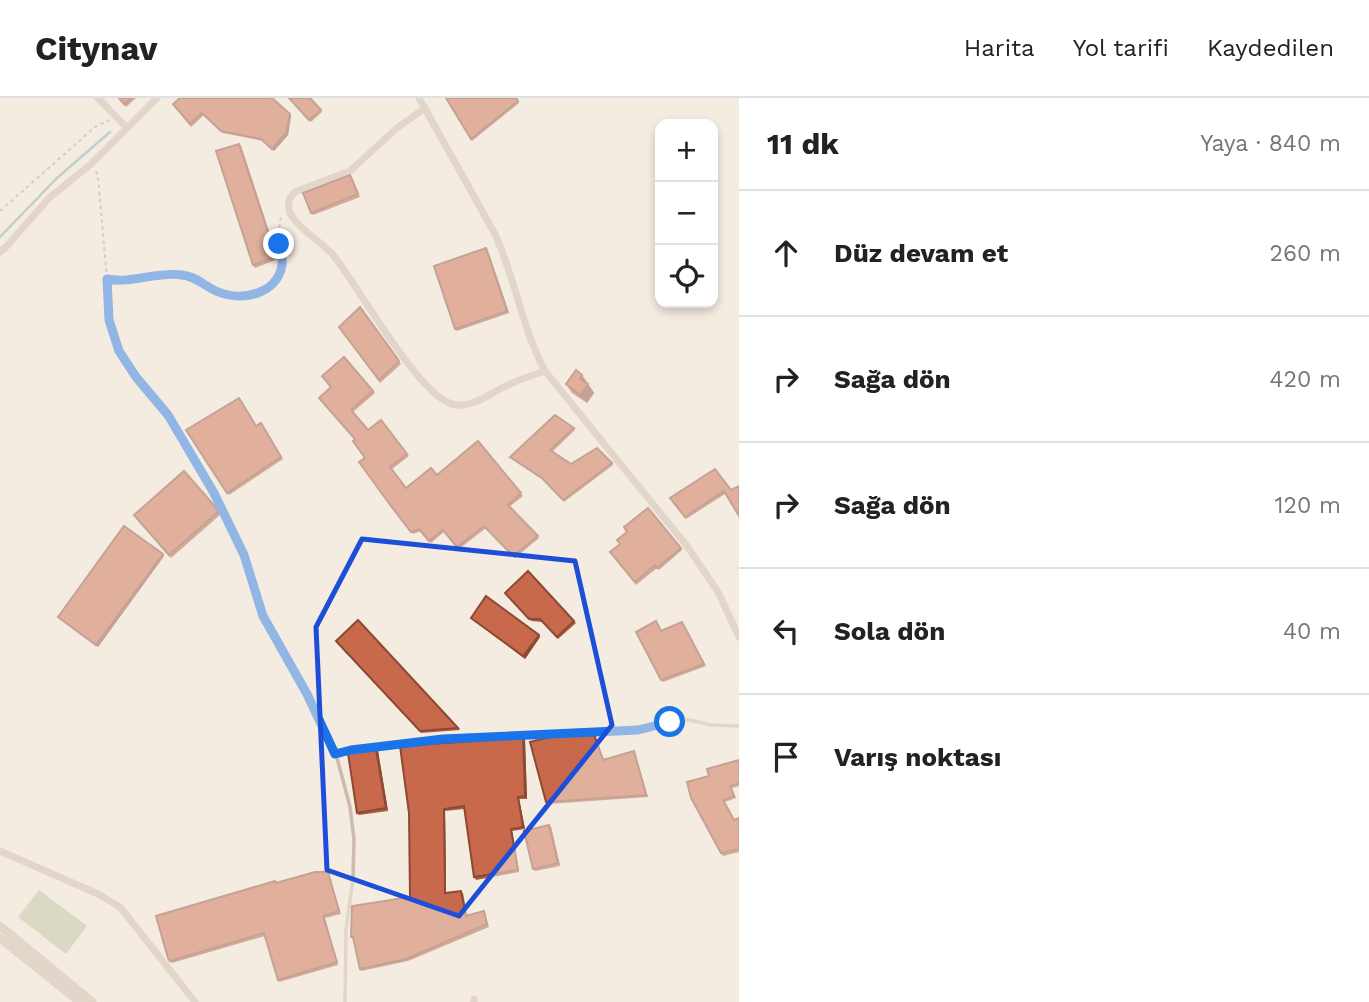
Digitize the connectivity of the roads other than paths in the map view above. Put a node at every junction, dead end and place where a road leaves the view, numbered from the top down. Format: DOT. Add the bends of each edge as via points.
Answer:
graph roads {
  1 [pos="98,98"];
  2 [pos="157,98"];
  3 [pos="419,98"];
  4 [pos="425,108"];
  5 [pos="126,127"];
  6 [pos="0,252"];
  7 [pos="545,371"];
  8 [pos="739,637"];
  9 [pos="739,726"];
  10 [pos="0,851"];
  11 [pos="0,926"];
  12 [pos="0,938"];
  13 [pos="80,1002"];
  14 [pos="92,1002"];
  15 [pos="195,1002"];
  16 [pos="345,1002"];
  1 -- 5 [label="street"];
  2 -- 5 [label="street"];
  3 -- 4 [label="street"];
  4 -- 7 [label="street" via="500,244"];
  4 -- 7 [label="street" via="349,171 295,192 288,198 287,209 333,254 417,375 444,400 454,405 475,402"];
  5 -- 6 [label="street" via="91,164 48,198"];
  7 -- 8 [label="street" via="687,546 718,592"];
  9 -- 16 [label="lane" via="679,721 638,730 443,739 335,754 354,839"];
  10 -- 15 [label="street" via="120,907"];
  11 -- 14 [label="street"];
  12 -- 13 [label="street"];
}
